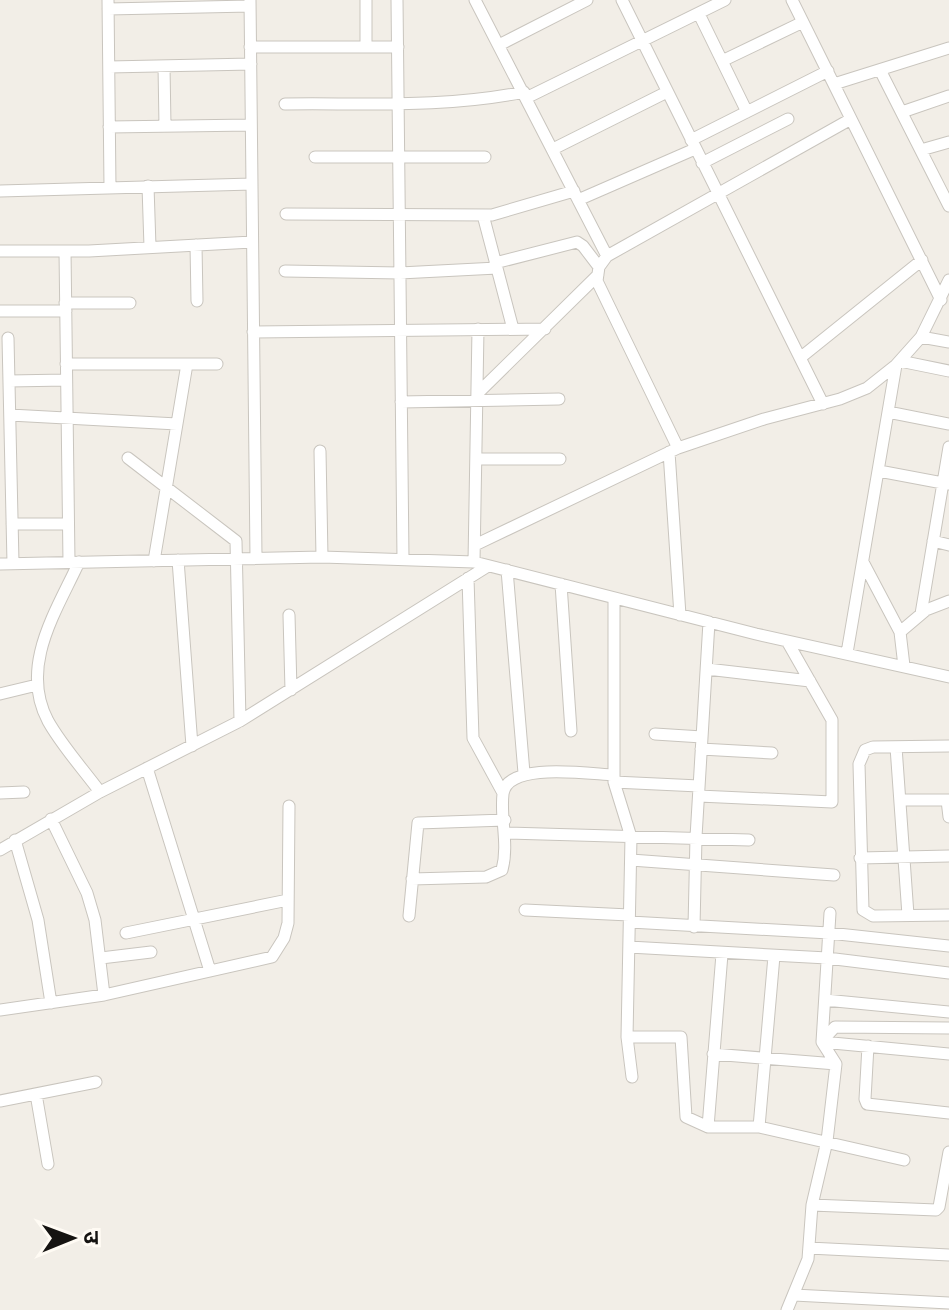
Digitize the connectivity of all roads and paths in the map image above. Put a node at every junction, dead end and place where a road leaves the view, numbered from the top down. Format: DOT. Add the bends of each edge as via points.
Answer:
graph roads {
  1 [pos="366,0"];
  2 [pos="397,0"];
  3 [pos="587,0"];
  4 [pos="622,0"];
  5 [pos="725,0"];
  6 [pos="792,0"];
  7 [pos="480,2"];
  8 [pos="250,3"];
  9 [pos="108,4"];
  10 [pos="699,14"];
  11 [pos="803,22"];
  12 [pos="643,42"];
  13 [pos="499,45"];
  14 [pos="250,47"];
  15 [pos="366,47"];
  16 [pos="398,47"];
  17 [pos="949,48"];
  18 [pos="722,61"];
  19 [pos="251,64"];
  20 [pos="164,66"];
  21 [pos="109,67"];
  22 [pos="880,70"];
  23 [pos="828,71"];
  24 [pos="834,84"];
  25 [pos="667,92"];
  26 [pos="525,95"];
  27 [pos="949,96"];
  28 [pos="399,103"];
  29 [pos="285,104"];
  30 [pos="747,112"];
  31 [pos="902,112"];
  32 [pos="788,119"];
  33 [pos="851,119"];
  34 [pos="251,125"];
  35 [pos="165,126"];
  36 [pos="109,127"];
  37 [pos="949,142"];
  38 [pos="693,144"];
  39 [pos="553,149"];
  40 [pos="921,150"];
  41 [pos="315,157"];
  42 [pos="400,157"];
  43 [pos="485,157"];
  44 [pos="702,163"];
  45 [pos="252,184"];
  46 [pos="148,186"];
  47 [pos="110,187"];
  48 [pos="0,191"];
  49 [pos="717,194"];
  50 [pos="576,196"];
  51 [pos="949,206"];
  52 [pos="286,214"];
  53 [pos="483,215"];
  54 [pos="400,216"];
  55 [pos="252,242"];
  56 [pos="196,245"];
  57 [pos="150,247"];
  58 [pos="0,251"];
  59 [pos="65,251"];
  60 [pos="607,256"];
  61 [pos="922,260"];
  62 [pos="496,266"];
  63 [pos="285,271"];
  64 [pos="599,271"];
  65 [pos="400,273"];
  66 [pos="949,280"];
  67 [pos="941,300"];
  68 [pos="197,301"];
  69 [pos="130,303"];
  70 [pos="66,307"];
  71 [pos="0,311"];
  72 [pos="478,329"];
  73 [pos="513,329"];
  74 [pos="545,329"];
  75 [pos="401,330"];
  76 [pos="253,332"];
  77 [pos="921,337"];
  78 [pos="8,338"];
  79 [pos="949,342"];
  80 [pos="4,356"];
  81 [pos="800,358"];
  82 [pos="898,363"];
  83 [pos="66,364"];
  84 [pos="187,364"];
  85 [pos="217,364"];
  86 [pos="949,371"];
  87 [pos="66,380"];
  88 [pos="9,381"];
  89 [pos="478,396"];
  90 [pos="559,399"];
  91 [pos="401,402"];
  92 [pos="823,404"];
  93 [pos="888,412"];
  94 [pos="10,415"];
  95 [pos="67,418"];
  96 [pos="177,424"];
  97 [pos="949,424"];
  98 [pos="949,447"];
  99 [pos="674,450"];
  100 [pos="320,451"];
  101 [pos="128,458"];
  102 [pos="478,459"];
  103 [pos="560,459"];
  104 [pos="879,471"];
  105 [pos="946,484"];
  106 [pos="166,487"];
  107 [pos="12,524"];
  108 [pos="68,524"];
  109 [pos="933,541"];
  110 [pos="475,545"];
  111 [pos="949,545"];
  112 [pos="322,557"];
  113 [pos="256,558"];
  114 [pos="237,559"];
  115 [pos="403,559"];
  116 [pos="178,560"];
  117 [pos="154,561"];
  118 [pos="863,561"];
  119 [pos="74,562"];
  120 [pos="474,562"];
  121 [pos="13,563"];
  122 [pos="0,564"];
  123 [pos="488,566"];
  124 [pos="507,570"];
  125 [pos="468,578"];
  126 [pos="561,584"];
  127 [pos="614,599"];
  128 [pos="949,601"];
  129 [pos="921,614"];
  130 [pos="289,615"];
  131 [pos="680,615"];
  132 [pos="709,622"];
  133 [pos="900,632"];
  134 [pos="787,641"];
  135 [pos="847,653"];
  136 [pos="904,666"];
  137 [pos="707,669"];
  138 [pos="949,677"];
  139 [pos="810,681"];
  140 [pos="37,685"];
  141 [pos="291,690"];
  142 [pos="0,694"];
  143 [pos="240,721"];
  144 [pos="571,731"];
  145 [pos="655,734"];
  146 [pos="702,743"];
  147 [pos="192,746"];
  148 [pos="949,746"];
  149 [pos="896,747"];
  150 [pos="772,753"];
  151 [pos="147,768"];
  152 [pos="524,773"];
  153 [pos="614,778"];
  154 [pos="699,791"];
  155 [pos="24,792"];
  156 [pos="100,792"];
  157 [pos="0,793"];
  158 [pos="503,793"];
  159 [pos="900,800"];
  160 [pos="948,800"];
  161 [pos="289,806"];
  162 [pos="949,817"];
  163 [pos="51,819"];
  164 [pos="505,826"];
  165 [pos="631,837"];
  166 [pos="696,837"];
  167 [pos="15,840"];
  168 [pos="749,840"];
  169 [pos="0,850"];
  170 [pos="904,856"];
  171 [pos="949,856"];
  172 [pos="860,858"];
  173 [pos="631,860"];
  174 [pos="696,864"];
  175 [pos="834,875"];
  176 [pos="412,879"];
  177 [pos="288,900"];
  178 [pos="525,910"];
  179 [pos="830,913"];
  180 [pos="908,915"];
  181 [pos="949,915"];
  182 [pos="409,916"];
  183 [pos="193,919"];
  184 [pos="630,919"];
  185 [pos="694,927"];
  186 [pos="126,933"];
  187 [pos="829,933"];
  188 [pos="949,946"];
  189 [pos="629,947"];
  190 [pos="151,952"];
  191 [pos="722,954"];
  192 [pos="774,956"];
  193 [pos="101,958"];
  194 [pos="827,958"];
  195 [pos="210,971"];
  196 [pos="949,973"];
  197 [pos="104,995"];
  198 [pos="825,1000"];
  199 [pos="51,1003"];
  200 [pos="0,1010"];
  201 [pos="949,1012"];
  202 [pos="949,1028"];
  203 [pos="627,1037"];
  204 [pos="822,1042"];
  205 [pos="868,1046"];
  206 [pos="713,1054"];
  207 [pos="949,1054"];
  208 [pos="765,1057"];
  209 [pos="836,1064"];
  210 [pos="632,1077"];
  211 [pos="96,1082"];
  212 [pos="36,1094"];
  213 [pos="0,1101"];
  214 [pos="949,1113"];
  215 [pos="708,1127"];
  216 [pos="759,1127"];
  217 [pos="827,1141"];
  218 [pos="949,1152"];
  219 [pos="904,1160"];
  220 [pos="48,1164"];
  221 [pos="947,1176"];
  222 [pos="812,1205"];
  223 [pos="809,1248"];
  224 [pos="949,1255"];
  225 [pos="794,1295"];
  226 [pos="949,1303"];
  227 [pos="787,1310"];
  1 -- 15 [label="street"];
  2 -- 16 [label="street"];
  3 -- 13 [label="street"];
  4 -- 12 [label="street"];
  5 -- 10 [label="street"];
  6 -- 11 [label="street"];
  7 -- 13 [label="street"];
  8 -- 9 [label="street"];
  8 -- 14 [label="street"];
  9 -- 21 [label="street"];
  10 -- 12 [label="street"];
  10 -- 18 [label="street"];
  11 -- 18 [label="street"];
  11 -- 23 [label="street"];
  12 -- 25 [label="street"];
  12 -- 26 [label="street"];
  13 -- 26 [label="street"];
  14 -- 15 [label="street"];
  14 -- 19 [label="street"];
  15 -- 16 [label="street"];
  16 -- 28 [label="street"];
  17 -- 22 [label="street"];
  18 -- 30 [label="street"];
  19 -- 20 [label="street"];
  19 -- 34 [label="street"];
  20 -- 21 [label="street"];
  20 -- 35 [label="street"];
  21 -- 36 [label="street"];
  22 -- 24 [label="street"];
  22 -- 31 [label="street"];
  23 -- 24 [label="street"];
  23 -- 30 [label="street"];
  24 -- 33 [label="street"];
  25 -- 38 [label="street"];
  25 -- 39 [label="street"];
  26 -- 28 [label="street"];
  26 -- 39 [label="street"];
  27 -- 31 [label="street"];
  28 -- 29 [label="street"];
  28 -- 42 [label="street"];
  30 -- 38 [label="street"];
  31 -- 40 [label="street"];
  32 -- 44 [label="street"];
  33 -- 49 [label="street"];
  33 -- 61 [label="street"];
  34 -- 35 [label="street"];
  34 -- 45 [label="street"];
  35 -- 36 [label="street"];
  36 -- 47 [label="street"];
  37 -- 40 [label="street"];
  38 -- 44 [label="street"];
  38 -- 50 [label="street"];
  39 -- 50 [label="street"];
  40 -- 51 [label="street"];
  41 -- 42 [label="street"];
  42 -- 43 [label="street"];
  42 -- 54 [label="street"];
  44 -- 49 [label="street"];
  45 -- 46 [label="street"];
  45 -- 55 [label="street"];
  46 -- 47 [label="street"];
  46 -- 57 [label="street"];
  47 -- 48 [label="street"];
  49 -- 60 [label="street"];
  49 -- 81 [label="street"];
  50 -- 53 [label="street"];
  50 -- 60 [label="street"];
  52 -- 54 [label="street"];
  53 -- 54 [label="street"];
  53 -- 62 [label="street"];
  54 -- 65 [label="street"];
  55 -- 56 [label="street"];
  55 -- 76 [label="street"];
  56 -- 57 [label="street"];
  56 -- 68 [label="street"];
  57 -- 59 [label="street"];
  58 -- 59 [label="street"];
  59 -- 70 [label="street"];
  60 -- 64 [label="street"];
  61 -- 67 [label="street"];
  61 -- 81 [label="street"];
  62 -- 64 [label="street" via="577,242"];
  62 -- 65 [label="street"];
  62 -- 73 [label="street"];
  63 -- 65 [label="street"];
  64 -- 74 [label="street"];
  64 -- 99 [label="street" via="597,281"];
  65 -- 75 [label="street"];
  66 -- 67 [label="street"];
  67 -- 77 [label="street"];
  69 -- 70 [label="street"];
  70 -- 71 [label="street"];
  70 -- 83 [label="street"];
  72 -- 73 [label="street"];
  72 -- 75 [label="street"];
  72 -- 89 [label="street"];
  73 -- 74 [label="street"];
  74 -- 89 [label="street"];
  75 -- 76 [label="street"];
  75 -- 91 [label="street"];
  76 -- 113 [label="street"];
  77 -- 79 [label="street"];
  77 -- 82 [label="street"];
  78 -- 80 [label="street"];
  80 -- 88 [label="street"];
  81 -- 92 [label="street"];
  82 -- 86 [label="street"];
  82 -- 92 [label="street" via="867,388"];
  82 -- 93 [label="street"];
  83 -- 84 [label="street"];
  83 -- 87 [label="street"];
  84 -- 85 [label="street"];
  84 -- 96 [label="street"];
  87 -- 88 [label="street"];
  87 -- 95 [label="street"];
  88 -- 94 [label="street"];
  89 -- 90 [label="street"];
  89 -- 91 [label="street"];
  89 -- 102 [label="street"];
  91 -- 115 [label="street"];
  92 -- 99 [label="street"];
  93 -- 97 [label="street"];
  93 -- 104 [label="street"];
  94 -- 95 [label="street"];
  94 -- 107 [label="street"];
  95 -- 96 [label="street"];
  95 -- 108 [label="street"];
  96 -- 106 [label="street"];
  98 -- 105 [label="street"];
  99 -- 110 [label="street"];
  99 -- 131 [label="street"];
  100 -- 112 [label="street"];
  101 -- 106 [label="street"];
  102 -- 103 [label="street"];
  102 -- 110 [label="street"];
  104 -- 105 [label="street"];
  104 -- 118 [label="street"];
  105 -- 109 [label="street"];
  106 -- 114 [label="street" via="236,541"];
  106 -- 117 [label="street"];
  107 -- 108 [label="street"];
  107 -- 121 [label="street"];
  108 -- 119 [label="street"];
  109 -- 111 [label="street"];
  109 -- 129 [label="street"];
  110 -- 120 [label="street"];
  112 -- 113 [label="street"];
  112 -- 115 [label="street"];
  113 -- 114 [label="street"];
  114 -- 116 [label="street"];
  114 -- 143 [label="street"];
  115 -- 120 [label="street"];
  116 -- 117 [label="street"];
  116 -- 147 [label="street"];
  117 -- 119 [label="street"];
  118 -- 133 [label="street"];
  118 -- 135 [label="street"];
  119 -- 121 [label="street"];
  119 -- 140 [label="street" via="42,641"];
  120 -- 123 [label="street"];
  121 -- 122 [label="street"];
  123 -- 124 [label="street"];
  123 -- 125 [label="street"];
  124 -- 126 [label="street"];
  124 -- 152 [label="street"];
  125 -- 141 [label="street"];
  125 -- 158 [label="street" via="473,738"];
  126 -- 127 [label="street"];
  126 -- 144 [label="street"];
  127 -- 131 [label="street"];
  127 -- 153 [label="street"];
  128 -- 129 [label="street"];
  129 -- 133 [label="street"];
  130 -- 141 [label="street"];
  131 -- 132 [label="street"];
  132 -- 134 [label="street"];
  132 -- 137 [label="street"];
  133 -- 136 [label="street"];
  134 -- 135 [label="street"];
  134 -- 139 [label="street"];
  135 -- 136 [label="street"];
  136 -- 138 [label="street"];
  137 -- 139 [label="street"];
  137 -- 146 [label="street"];
  139 -- 154 [label="street" via="832,720 832,802"];
  140 -- 142 [label="street"];
  140 -- 156 [label="street" via="48,721"];
  141 -- 143 [label="street"];
  143 -- 147 [label="street"];
  145 -- 146 [label="street"];
  146 -- 150 [label="street"];
  146 -- 154 [label="street"];
  147 -- 151 [label="street"];
  148 -- 149 [label="street"];
  149 -- 159 [label="street"];
  149 -- 172 [label="street" via="873,747 861,756"];
  151 -- 156 [label="street"];
  151 -- 183 [label="street"];
  152 -- 153 [label="street"];
  152 -- 158 [label="street" via="507,783"];
  153 -- 154 [label="street"];
  153 -- 165 [label="street"];
  154 -- 166 [label="street"];
  155 -- 157 [label="street"];
  156 -- 163 [label="street"];
  158 -- 164 [label="street"];
  159 -- 160 [label="street"];
  159 -- 170 [label="street"];
  160 -- 162 [label="street"];
  161 -- 177 [label="street"];
  163 -- 167 [label="street"];
  163 -- 193 [label="street" via="87,893"];
  164 -- 165 [label="street"];
  164 -- 176 [label="street" via="506,856 495,874"];
  164 -- 176 [label="street" via="418,823"];
  165 -- 166 [label="street"];
  165 -- 173 [label="street"];
  166 -- 168 [label="street"];
  166 -- 174 [label="street"];
  167 -- 169 [label="street"];
  167 -- 199 [label="street" via="38,920"];
  170 -- 171 [label="street"];
  170 -- 172 [label="street"];
  170 -- 180 [label="street"];
  172 -- 180 [label="street" via="863,910 873,916"];
  173 -- 174 [label="street"];
  173 -- 184 [label="street"];
  174 -- 175 [label="street"];
  174 -- 185 [label="street"];
  176 -- 182 [label="street"];
  177 -- 183 [label="street"];
  177 -- 195 [label="street" via="284,938 272,957"];
  178 -- 184 [label="street"];
  179 -- 187 [label="street"];
  180 -- 181 [label="street"];
  183 -- 186 [label="street"];
  183 -- 195 [label="street"];
  184 -- 185 [label="street"];
  184 -- 189 [label="street"];
  185 -- 187 [label="street"];
  187 -- 188 [label="street"];
  187 -- 194 [label="street"];
  189 -- 191 [label="street"];
  189 -- 203 [label="street"];
  190 -- 193 [label="street"];
  191 -- 192 [label="street"];
  191 -- 206 [label="street"];
  192 -- 194 [label="street"];
  192 -- 208 [label="street"];
  193 -- 197 [label="street"];
  194 -- 196 [label="street"];
  194 -- 198 [label="street"];
  195 -- 197 [label="street"];
  197 -- 199 [label="street"];
  198 -- 201 [label="street"];
  198 -- 204 [label="street"];
  199 -- 200 [label="street"];
  202 -- 204 [label="street" via="835,1027"];
  203 -- 210 [label="street"];
  203 -- 215 [label="street" via="681,1037 686,1117"];
  204 -- 205 [label="street"];
  204 -- 209 [label="street"];
  205 -- 207 [label="street"];
  205 -- 214 [label="street" via="867,1104"];
  206 -- 208 [label="street"];
  206 -- 215 [label="street"];
  208 -- 209 [label="street"];
  208 -- 216 [label="street"];
  209 -- 217 [label="street"];
  211 -- 212 [label="street"];
  212 -- 213 [label="street"];
  212 -- 220 [label="street"];
  215 -- 216 [label="street"];
  216 -- 217 [label="street"];
  217 -- 219 [label="street"];
  217 -- 222 [label="street"];
  218 -- 221 [label="street"];
  221 -- 222 [label="street" via="939,1207 932,1211"];
  222 -- 223 [label="street"];
  223 -- 224 [label="street"];
  223 -- 225 [label="street"];
  225 -- 226 [label="street"];
  225 -- 227 [label="street"];
}
